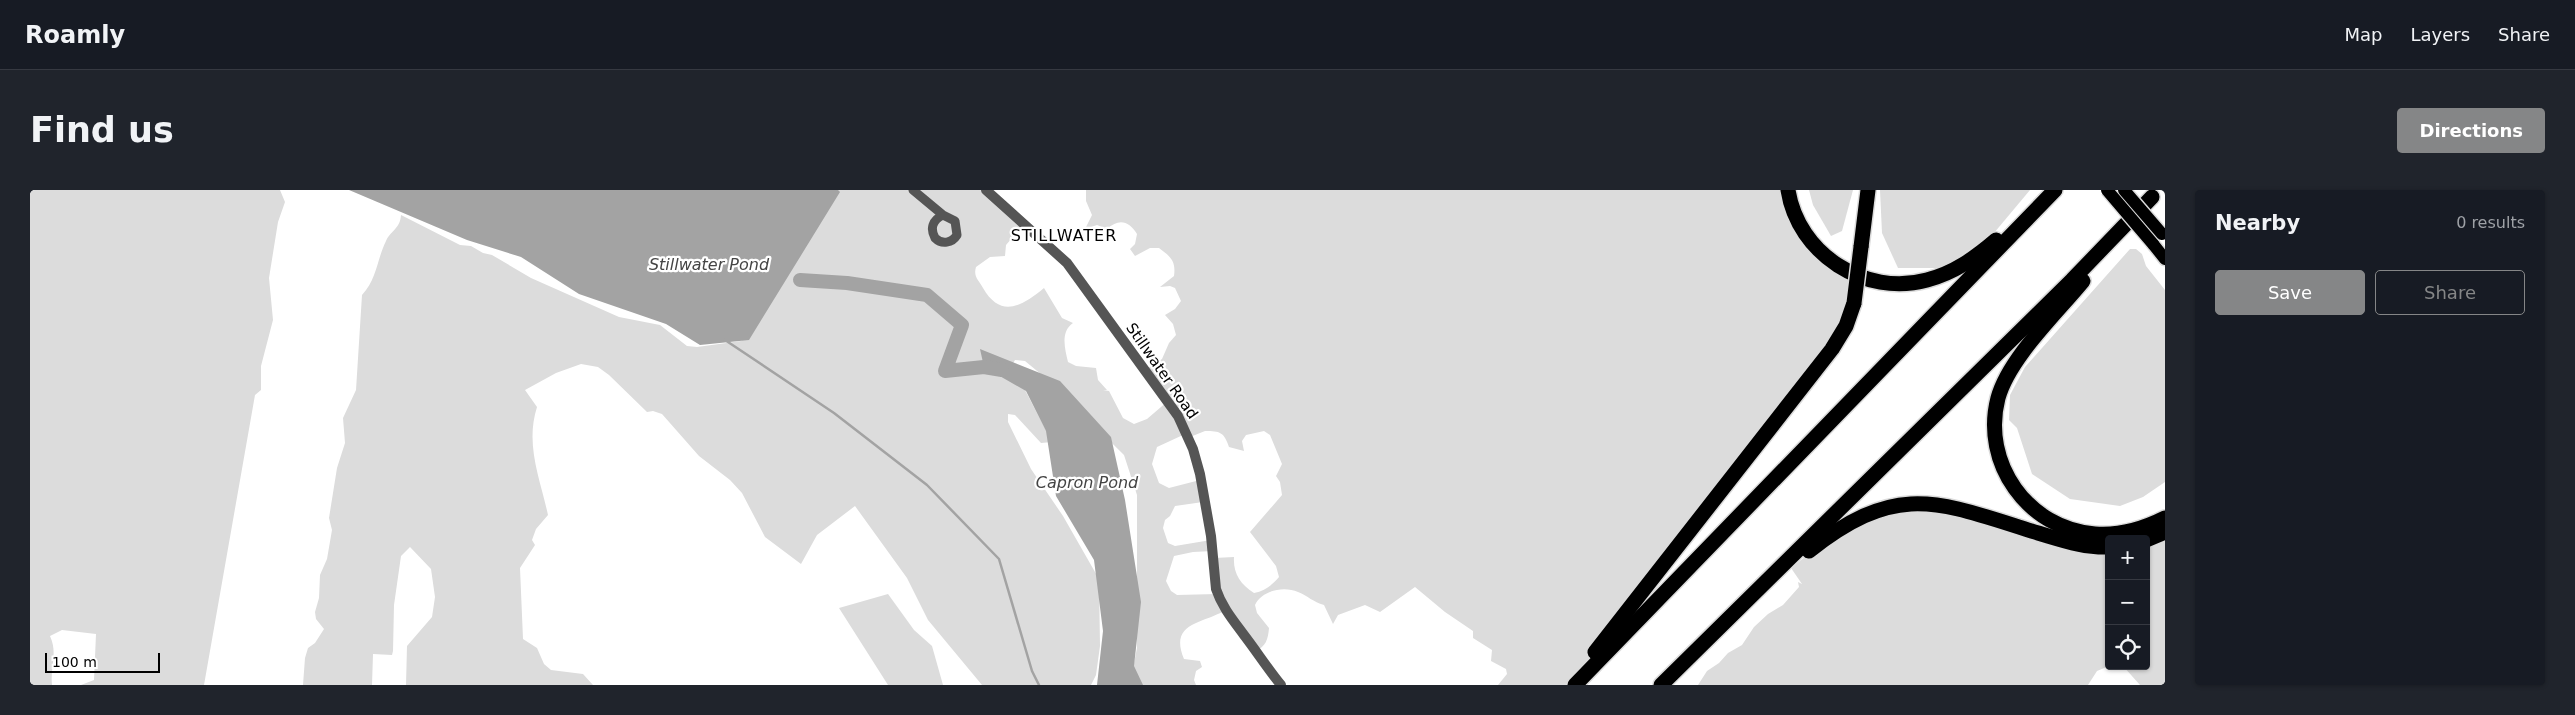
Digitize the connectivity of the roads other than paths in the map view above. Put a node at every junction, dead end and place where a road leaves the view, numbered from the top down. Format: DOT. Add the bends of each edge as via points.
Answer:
graph roads {
  1 [pos="913,190"];
  2 [pos="986,190"];
  3 [pos="1788,190"];
  4 [pos="1868,190"];
  5 [pos="2054,190"];
  6 [pos="2107,190"];
  7 [pos="2124,190"];
  8 [pos="2155,194"];
  9 [pos="943,215"];
  10 [pos="2163,236"];
  11 [pos="2165,259"];
  12 [pos="2165,518"];
  13 [pos="2165,532"];
  14 [pos="2150,538"];
  15 [pos="2105,547"];
  16 [pos="1752,595"];
  17 [pos="1281,685"];
  18 [pos="1568,685"];
  19 [pos="1575,685"];
  20 [pos="1661,685"];
  1 -- 9 [label="street"];
  2 -- 17 [label="street, Stillwater Road" via="1067,263 1178,416 1200,474 1219,597 1259,659"];
  3 -- 5 [label="highway" via="1801,226 1824,255 1846,271 1864,278 1900,284 1935,278 1964,264"];
  4 -- 18 [label="highway, bridge" via="1854,303 1846,326 1832,349"];
  5 -- 19 [label="highway"];
  6 -- 11 [label="main road, bridge"];
  7 -- 10 [label="main road, bridge"];
  8 -- 12 [label="highway" via="2015,363 2001,389 1994,426 2000,459 2013,486 2036,511 2056,524 2079,532 2113,534 2139,529"];
  8 -- 16 [label="highway"];
  13 -- 14 [label="highway"];
  15 -- 16 [label="highway" via="2076,544 1945,505 1907,503 1873,511 1842,526"];
  16 -- 20 [label="highway"];
}
